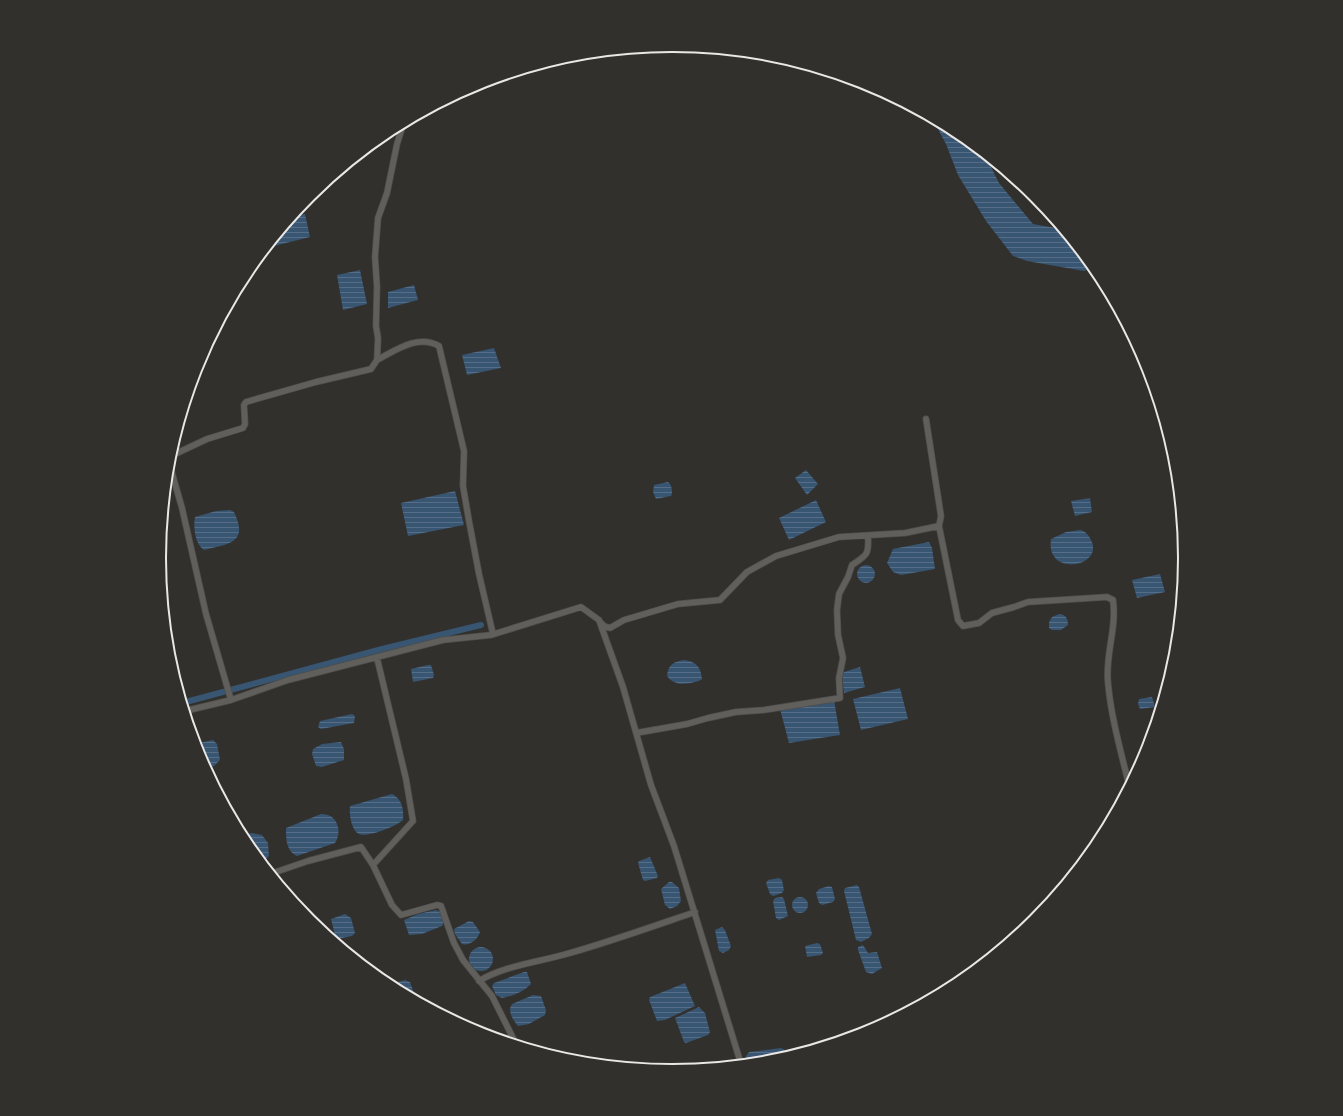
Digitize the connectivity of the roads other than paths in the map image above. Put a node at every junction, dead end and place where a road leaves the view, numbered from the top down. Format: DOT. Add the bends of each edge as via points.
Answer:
graph roads {
  1 [pos="401,130"];
  2 [pos="377,360"];
  3 [pos="926,418"];
  4 [pos="176,453"];
  5 [pos="173,475"];
  6 [pos="939,526"];
  7 [pos="868,536"];
  8 [pos="599,620"];
  9 [pos="493,634"];
  10 [pos="377,658"];
  11 [pos="230,698"];
  12 [pos="189,710"];
  13 [pos="636,733"];
  14 [pos="1127,777"];
  15 [pos="373,865"];
  16 [pos="275,872"];
  17 [pos="695,912"];
  18 [pos="479,981"];
  19 [pos="513,1038"];
  20 [pos="740,1060"];
  1 -- 2 [label="street" via="387,193 378,218 375,257"];
  2 -- 4 [label="street" via="371,369 246,402 243,428 207,439"];
  2 -- 9 [label="street" via="409,343 430,341 439,346 464,451 463,486"];
  3 -- 6 [label="street" via="941,516"];
  5 -- 11 [label="street" via="206,614"];
  6 -- 7 [label="street" via="905,533"];
  6 -- 14 [label="street" via="958,620 963,626 979,623 992,613 1028,602 1107,597 1113,600 1115,615 1108,653 1108,682"];
  7 -- 8 [label="street" via="839,537 776,556 747,572 720,600 678,604 624,620 610,628"];
  7 -- 13 [label="street" via="869,548 866,556 852,565 839,594 837,625 843,658 839,678 840,698 736,712"];
  8 -- 9 [label="street" via="581,607"];
  8 -- 13 [label="street"];
  9 -- 10 [label="street" via="443,640"];
  10 -- 11 [label="street" via="288,680"];
  10 -- 15 [label="street" via="406,779 413,821"];
  11 -- 12 [label="street"];
  13 -- 17 [label="street" via="651,785"];
  15 -- 16 [label="street" via="361,847"];
  15 -- 18 [label="street" via="392,905 401,915 441,906 450,935 463,960"];
  17 -- 18 [label="street" via="572,952 509,968"];
  17 -- 20 [label="street"];
  18 -- 19 [label="street" via="492,996"];
}
